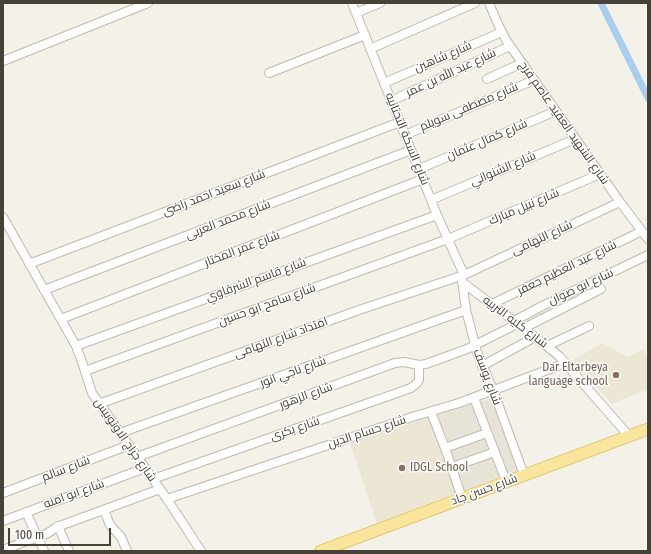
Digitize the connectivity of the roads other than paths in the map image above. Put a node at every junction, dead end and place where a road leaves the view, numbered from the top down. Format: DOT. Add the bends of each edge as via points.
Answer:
graph roads {
  1 [pos="148,3"];
  2 [pos="352,3"];
  3 [pos="380,3"];
  4 [pos="475,3"];
  5 [pos="489,3"];
  6 [pos="356,13"];
  7 [pos="502,32"];
  8 [pos="365,35"];
  9 [pos="510,46"];
  10 [pos="370,49"];
  11 [pos="3,61"];
  12 [pos="522,63"];
  13 [pos="269,73"];
  14 [pos="487,79"];
  15 [pos="534,80"];
  16 [pos="384,83"];
  17 [pos="391,101"];
  18 [pos="556,111"];
  19 [pos="400,122"];
  20 [pos="405,135"];
  21 [pos="575,139"];
  22 [pos="411,150"];
  23 [pos="418,169"];
  24 [pos="600,174"];
  25 [pos="423,180"];
  26 [pos="431,200"];
  27 [pos="620,202"];
  28 [pos="437,215"];
  29 [pos="3,217"];
  30 [pos="642,231"];
  31 [pos="448,239"];
  32 [pos="648,239"];
  33 [pos="648,255"];
  34 [pos="29,264"];
  35 [pos="463,277"];
  36 [pos="601,289"];
  37 [pos="44,290"];
  38 [pos="492,304"];
  39 [pos="466,310"];
  40 [pos="61,319"];
  41 [pos="518,324"];
  42 [pos="589,326"];
  43 [pos="535,337"];
  44 [pos="475,345"];
  45 [pos="76,346"];
  46 [pos="547,346"];
  47 [pos="566,363"];
  48 [pos="418,365"];
  49 [pos="482,366"];
  50 [pos="85,371"];
  51 [pos="493,390"];
  52 [pos="474,398"];
  53 [pos="99,404"];
  54 [pos="431,412"];
  55 [pos="648,429"];
  56 [pos="120,433"];
  57 [pos="487,433"];
  58 [pos="629,436"];
  59 [pos="129,445"];
  60 [pos="445,448"];
  61 [pos="495,452"];
  62 [pos="137,457"];
  63 [pos="452,467"];
  64 [pos="146,468"];
  65 [pos="524,475"];
  66 [pos="153,479"];
  67 [pos="506,481"];
  68 [pos="160,489"];
  69 [pos="3,493"];
  70 [pos="167,498"];
  71 [pos="462,498"];
  72 [pos="104,510"];
  73 [pos="26,512"];
  74 [pos="3,521"];
  75 [pos="58,526"];
  76 [pos="38,537"];
  77 [pos="3,550"];
  78 [pos="44,551"];
  79 [pos="69,551"];
  80 [pos="127,551"];
  81 [pos="201,551"];
  82 [pos="321,551"];
  1 -- 11 [label="street"];
  2 -- 6 [label="street, شارع السكة التحتانيه"];
  3 -- 6 [label="street"];
  4 -- 10 [label="street"];
  5 -- 7 [label="street, شارع الشهيد العقيد عاصم فرج"];
  6 -- 8 [label="street, شارع السكة التحتانيه"];
  7 -- 9 [label="street, شارع الشهيد العقيد عاصم فرج"];
  7 -- 16 [label="street, شارع شاهين"];
  8 -- 10 [label="street, شارع السكة التحتانيه"];
  8 -- 13 [label="street"];
  9 -- 12 [label="street, شارع الشهيد العقيد عاصم فرج"];
  9 -- 17 [label="street, شارع عبد الله بن عمر"];
  10 -- 16 [label="street, شارع السكة التحتانيه"];
  12 -- 14 [label="street"];
  12 -- 15 [label="street, شارع الشهيد العقيد عاصم فرج"];
  15 -- 18 [label="street, شارع الشهيد العقيد عاصم فرج"];
  15 -- 20 [label="street, شارع مصطفى سويلم"];
  16 -- 17 [label="street, شارع السكة التحتانيه"];
  17 -- 19 [label="street, شارع السكة التحتانيه"];
  18 -- 21 [label="street, شارع الشهيد العقيد عاصم فرج"];
  18 -- 23 [label="street, شارع كمال عثمان"];
  19 -- 20 [label="street, شارع السكة التحتانيه"];
  19 -- 34 [label="street, شارع سعيد احمد راضى"];
  20 -- 22 [label="street, شارع السكة التحتانيه"];
  21 -- 24 [label="street, شارع الشهيد العقيد عاصم فرج"];
  21 -- 26 [label="street, شارع الشنواني"];
  22 -- 23 [label="street, شارع السكة التحتانيه"];
  22 -- 37 [label="street, شارع محمد العربى"];
  23 -- 25 [label="street, شارع السكة التحتانيه"];
  24 -- 27 [label="street, شارع الشهيد العقيد عاصم فرج"];
  24 -- 31 [label="street, شارع نبيل مبارك"];
  25 -- 26 [label="street, شارع السكة التحتانيه"];
  25 -- 40 [label="street, شارع عمر المختار"];
  26 -- 28 [label="street, شارع السكة التحتانيه"];
  27 -- 30 [label="street, شارع الشهيد العقيد عاصم فرج"];
  27 -- 35 [label="street, شارع التهامى"];
  28 -- 31 [label="street, شارع السكة التحتانيه"];
  28 -- 45 [label="street, شارع قاسم الشرقاوي"];
  29 -- 34 [label="street, شارع جراج الاوتوبيس"];
  30 -- 32 [label="street, شارع الشهيد العقيد عاصم فرج"];
  30 -- 38 [label="street, شارع عبد العظيم جعفر"];
  31 -- 35 [label="street, شارع السكة التحتانيه"];
  31 -- 50 [label="street, شارع سامح ابو حسين"];
  33 -- 41 [label="street, شارع ابو صوان" via="544,304"];
  34 -- 37 [label="street, شارع جراج الاوتوبيس"];
  35 -- 38 [label="street, شارع كليه التربيه"];
  35 -- 39 [label="street, شارع يوسف"];
  35 -- 53 [label="street, امتداد شارع التهامى" via="359,310"];
  36 -- 41 [label="street"];
  37 -- 40 [label="street, شارع جراج الاوتوبيس"];
  38 -- 41 [label="street, شارع كليه التربيه"];
  39 -- 44 [label="street, شارع يوسف"];
  39 -- 56 [label="street, شارع ناجي انور"];
  40 -- 45 [label="street, شارع جراج الاوتوبيس"];
  41 -- 43 [label="street, شارع كليه التربيه"];
  41 -- 44 [label="street, شارع الزهور"];
  42 -- 46 [label="street"];
  43 -- 46 [label="street, شارع كليه التربيه"];
  43 -- 49 [label="street"];
  44 -- 48 [label="street, شارع الزهور"];
  44 -- 49 [label="street, شارع يوسف"];
  45 -- 50 [label="street, شارع جراج الاوتوبيس"];
  46 -- 47 [label="street, شارع كليه التربيه"];
  47 -- 51 [label="street, شارع حسام الدين"];
  47 -- 58 [label="street, شارع كليه التربيه"];
  48 -- 62 [label="street, شارع الزهور" via="395,363"];
  48 -- 66 [label="street, شارع بكرى" via="418,384 411,388"];
  49 -- 51 [label="street, شارع يوسف"];
  50 -- 53 [label="street, شارع جراج الاوتوبيس" via="92,393"];
  51 -- 52 [label="street, شارع حسام الدين"];
  51 -- 65 [label="street, شارع يوسف"];
  52 -- 54 [label="street, شارع حسام الدين"];
  52 -- 57 [label="street"];
  53 -- 56 [label="street, شارع جراج الاوتوبيس"];
  54 -- 60 [label="street"];
  54 -- 70 [label="street, شارع حسام الدين"];
  55 -- 58 [label="main road, شارع حسن جاد"];
  56 -- 59 [label="street, شارع جراج الاوتوبيس"];
  57 -- 60 [label="street"];
  57 -- 61 [label="street"];
  58 -- 65 [label="main road, شارع حسن جاد"];
  59 -- 62 [label="street, شارع جراج الاوتوبيس"];
  59 -- 69 [label="street, شارع سالم"];
  60 -- 63 [label="street"];
  61 -- 63 [label="street"];
  61 -- 67 [label="street"];
  62 -- 64 [label="street, شارع جراج الاوتوبيس"];
  63 -- 71 [label="street"];
  64 -- 66 [label="street, شارع جراج الاوتوبيس"];
  64 -- 73 [label="street, شارع ابو امنه"];
  65 -- 67 [label="main road, شارع حسن جاد"];
  66 -- 68 [label="street, شارع جراج الاوتوبيس"];
  67 -- 71 [label="main road, شارع حسن جاد"];
  68 -- 70 [label="street, شارع جراج الاوتوبيس"];
  68 -- 72 [label="street"];
  70 -- 81 [label="street, شارع جراج الاوتوبيس"];
  71 -- 82 [label="main road, شارع حسن جاد"];
  72 -- 75 [label="street"];
  72 -- 80 [label="street" via="110,525 121,537"];
  73 -- 74 [label="street, شارع ابو امنه"];
  73 -- 76 [label="street"];
  75 -- 76 [label="street" via="52,532"];
  75 -- 79 [label="street"];
  76 -- 77 [label="street"];
  76 -- 78 [label="street"];
}
